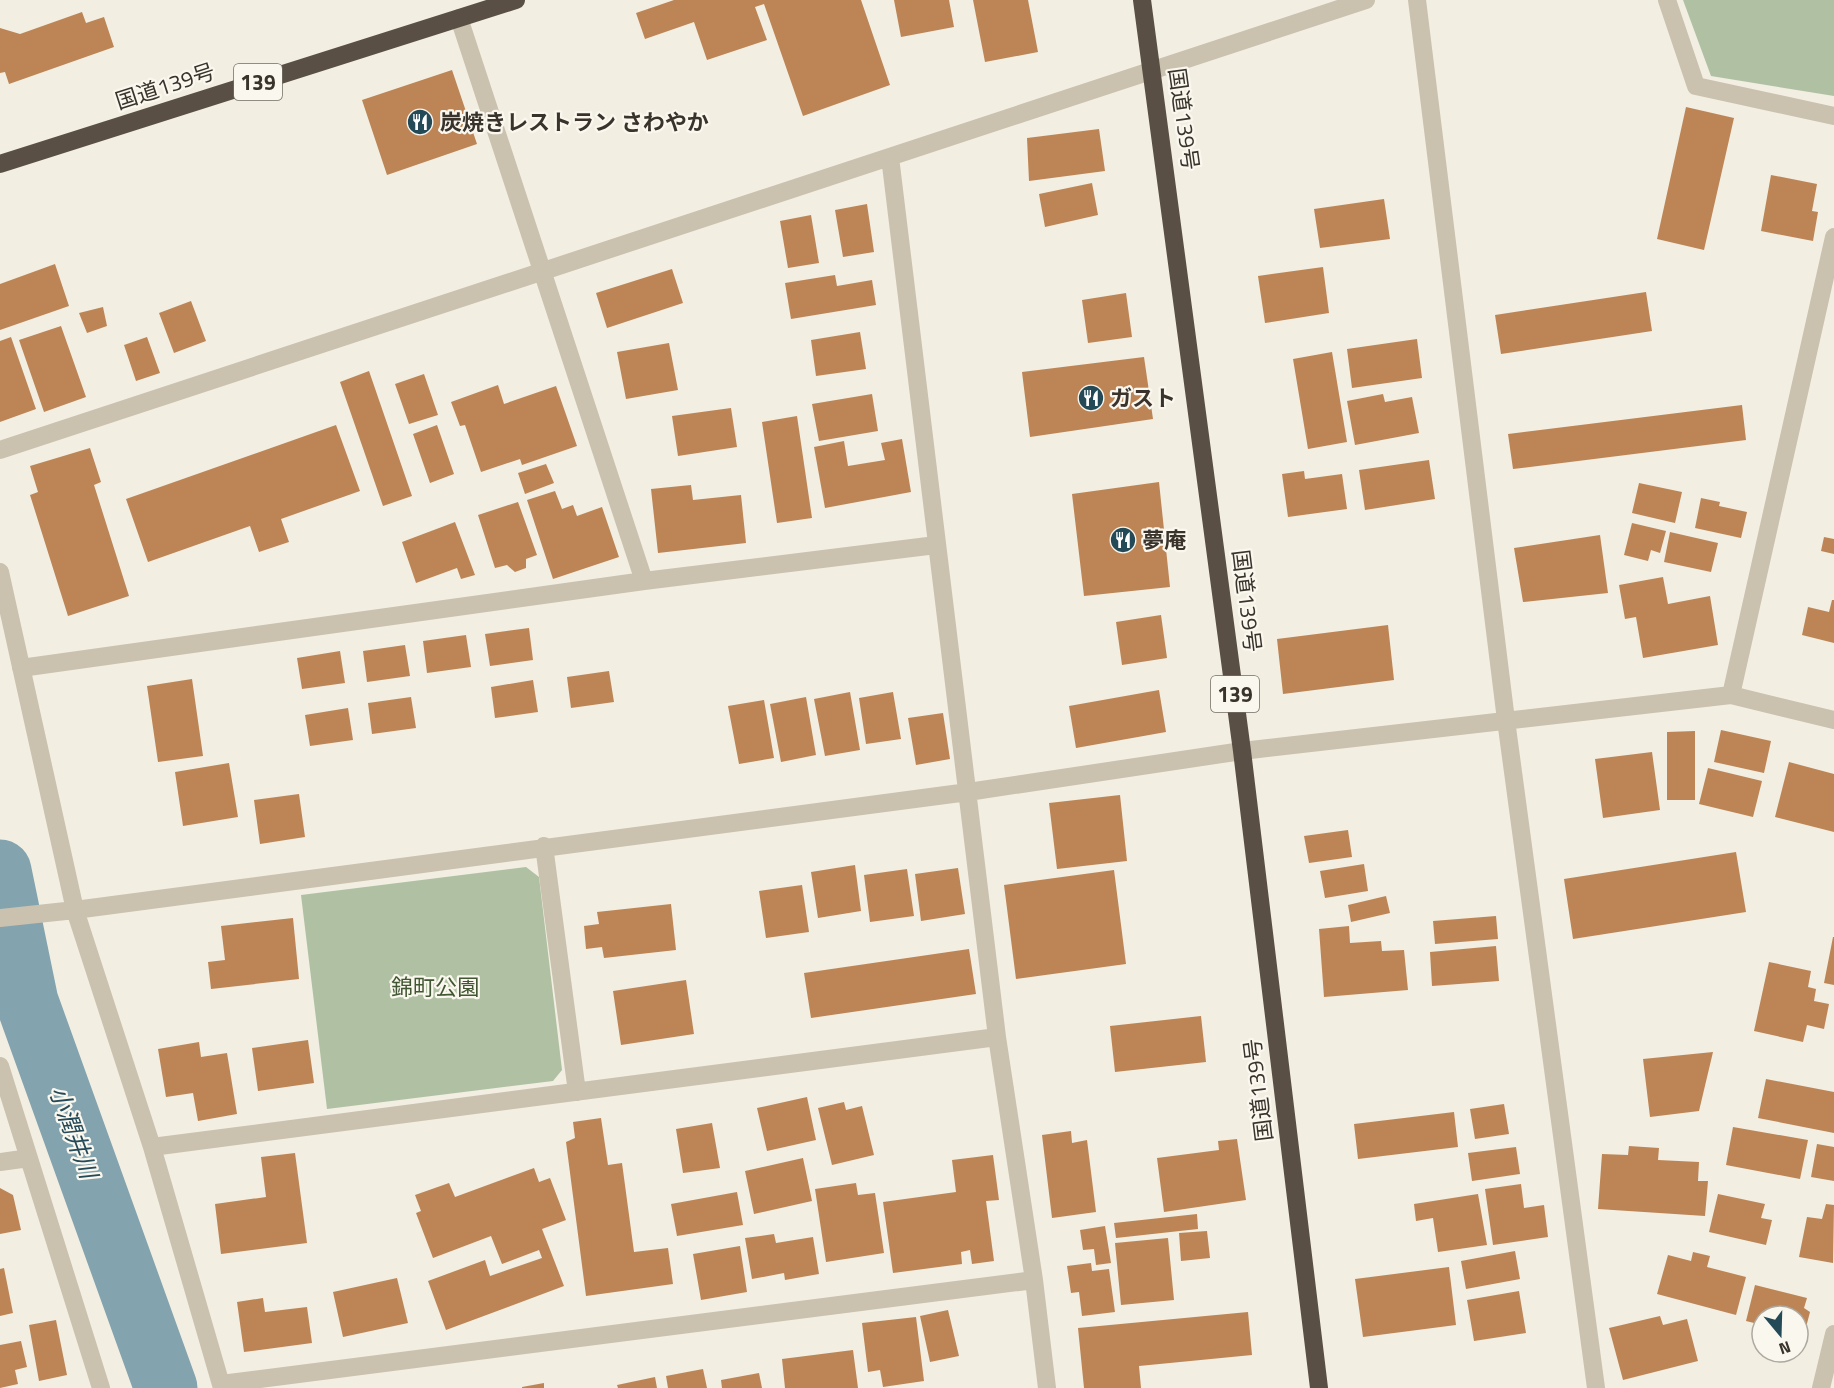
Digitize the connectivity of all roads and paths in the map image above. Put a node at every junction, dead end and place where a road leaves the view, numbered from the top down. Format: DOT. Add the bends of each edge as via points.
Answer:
graph roads {
  1 [pos="516,0"];
  2 [pos="1142,0"];
  3 [pos="1366,0"];
  4 [pos="1417,0"];
  5 [pos="1667,0"];
  6 [pos="459,18"];
  7 [pos="1154,70"];
  8 [pos="1834,116"];
  9 [pos="890,157"];
  10 [pos="0,164"];
  11 [pos="1834,237"];
  12 [pos="543,271"];
  13 [pos="0,450"];
  14 [pos="936,545"];
  15 [pos="0,572"];
  16 [pos="644,581"];
  17 [pos="21,668"];
  18 [pos="1731,695"];
  19 [pos="1506,720"];
  20 [pos="1834,720"];
  21 [pos="1242,751"];
  22 [pos="968,792"];
  23 [pos="544,846"];
  24 [pos="75,910"];
  25 [pos="0,918"];
  26 [pos="997,1037"];
  27 [pos="0,1066"];
  28 [pos="577,1092"];
  29 [pos="152,1147"];
  30 [pos="29,1158"];
  31 [pos="0,1162"];
  32 [pos="1034,1280"];
  33 [pos="1834,1334"];
  34 [pos="222,1386"];
  35 [pos="100,1388"];
  36 [pos="1047,1388"];
  37 [pos="1319,1388"];
  38 [pos="1596,1388"];
  39 [pos="1821,1388"];
  1 -- 6 [label="highway, 国道139号 / 139"];
  2 -- 7 [label="highway, 国道139号 / 139"];
  3 -- 7 [label="street"];
  4 -- 19 [label="street"];
  5 -- 8 [label="street" via="1696,86"];
  6 -- 10 [label="highway, 国道139号 / 139"];
  6 -- 12 [label="street"];
  7 -- 9 [label="street"];
  7 -- 21 [label="highway, 国道139号 / 139"];
  9 -- 12 [label="street"];
  9 -- 14 [label="street"];
  11 -- 18 [label="street"];
  12 -- 13 [label="street"];
  12 -- 16 [label="street"];
  14 -- 16 [label="street"];
  14 -- 22 [label="street"];
  15 -- 17 [label="street"];
  16 -- 17 [label="street"];
  17 -- 24 [label="street"];
  18 -- 19 [label="street"];
  18 -- 20 [label="street"];
  19 -- 21 [label="street"];
  19 -- 38 [label="street"];
  21 -- 22 [label="street"];
  21 -- 37 [label="highway, 国道139号 / 139"];
  22 -- 23 [label="street"];
  22 -- 26 [label="street"];
  23 -- 24 [label="street"];
  23 -- 28 [label="street"];
  24 -- 25 [label="street"];
  24 -- 29 [label="street"];
  26 -- 28 [label="street"];
  26 -- 32 [label="street"];
  27 -- 30 [label="street"];
  28 -- 29 [label="street"];
  29 -- 34 [label="street"];
  30 -- 31 [label="street"];
  30 -- 35 [label="street"];
  32 -- 34 [label="street"];
  32 -- 36 [label="street"];
  33 -- 39 [label="street"];
}
